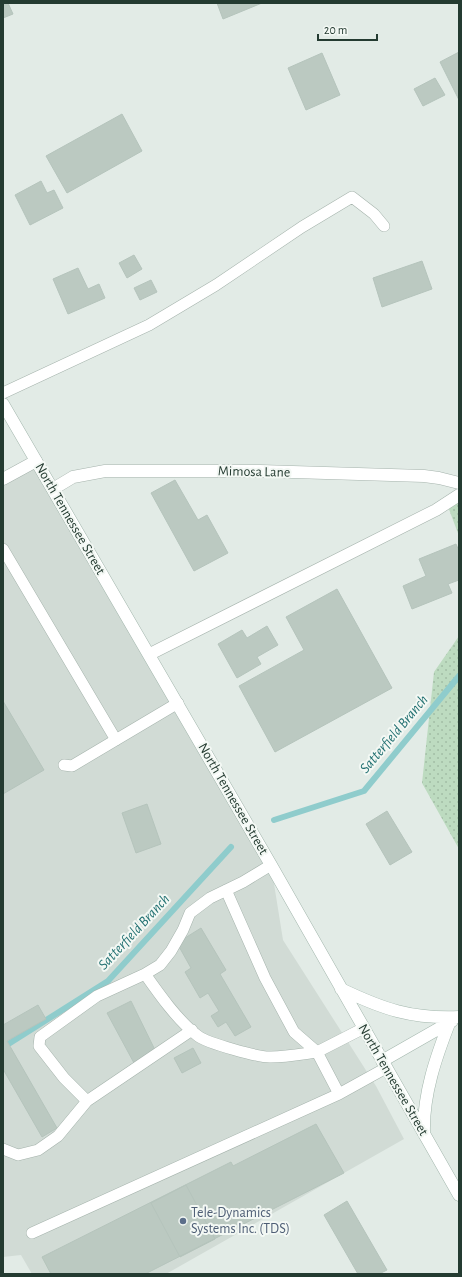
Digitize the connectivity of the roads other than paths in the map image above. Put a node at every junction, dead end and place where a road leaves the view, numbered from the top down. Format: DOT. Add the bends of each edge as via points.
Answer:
graph roads {
  1 [pos="384,226"];
  2 [pos="3,394"];
  3 [pos="3,404"];
  4 [pos="36,461"];
  5 [pos="3,479"];
  6 [pos="459,483"];
  7 [pos="53,489"];
  8 [pos="459,495"];
  9 [pos="3,549"];
  10 [pos="150,654"];
  11 [pos="178,703"];
  12 [pos="116,740"];
  13 [pos="64,765"];
  14 [pos="271,865"];
  15 [pos="226,890"];
  16 [pos="145,974"];
  17 [pos="341,989"];
  18 [pos="456,1018"];
  19 [pos="364,1028"];
  20 [pos="192,1030"];
  21 [pos="317,1052"];
  22 [pos="384,1064"];
  23 [pos="339,1094"];
  24 [pos="87,1101"];
  25 [pos="425,1135"];
  26 [pos="3,1149"];
  27 [pos="459,1195"];
  28 [pos="32,1233"];
  1 -- 2 [label="lane" via="374,214 352,197 149,325"];
  3 -- 4 [label="main road, North Tennessee Street"];
  4 -- 5 [label="main road"];
  4 -- 7 [label="main road, North Tennessee Street"];
  6 -- 7 [label="main road, Mimosa Lane" via="424,476 260,471 104,471 73,477"];
  7 -- 10 [label="main road, North Tennessee Street"];
  8 -- 10 [label="main road" via="429,514"];
  9 -- 12 [label="lane"];
  10 -- 11 [label="main road, North Tennessee Street"];
  11 -- 12 [label="lane"];
  11 -- 14 [label="main road, North Tennessee Street"];
  12 -- 13 [label="lane" via="72,766"];
  14 -- 15 [label="lane"];
  14 -- 17 [label="main road, North Tennessee Street"];
  15 -- 16 [label="lane" via="190,913 171,951 160,965"];
  15 -- 21 [label="lane" via="265,978 294,1032"];
  16 -- 20 [label="lane" via="159,994"];
  16 -- 24 [label="lane" via="97,996 40,1037 39,1046 64,1078"];
  17 -- 18 [label="main road" via="396,1012"];
  17 -- 19 [label="main road, North Tennessee Street"];
  18 -- 22 [label="main road"];
  18 -- 25 [label="main road" via="443,1040 430,1080 424,1118"];
  19 -- 21 [label="lane"];
  19 -- 22 [label="main road, North Tennessee Street"];
  20 -- 21 [label="lane" via="199,1037 225,1047 270,1058"];
  20 -- 24 [label="lane"];
  21 -- 23 [label="lane"];
  22 -- 23 [label="lane"];
  22 -- 25 [label="main road, North Tennessee Street"];
  23 -- 28 [label="lane"];
  24 -- 26 [label="lane" via="58,1136 38,1150 18,1155"];
  25 -- 27 [label="main road, North Tennessee Street"];
}
